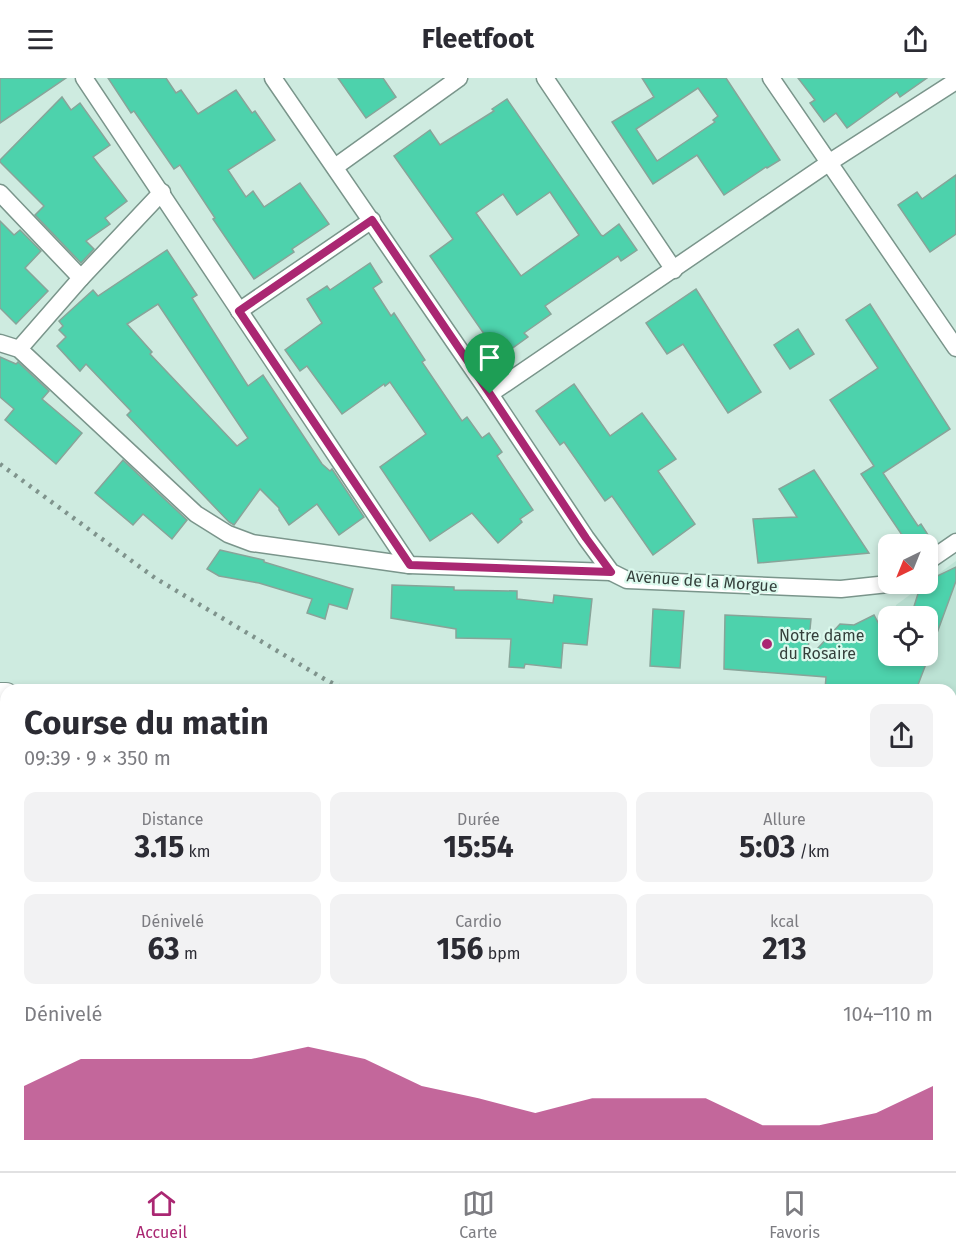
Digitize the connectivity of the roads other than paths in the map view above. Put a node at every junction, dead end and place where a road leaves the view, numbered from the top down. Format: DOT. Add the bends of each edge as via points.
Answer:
graph roads {
  1 [pos="84,78"];
  2 [pos="273,78"];
  3 [pos="459,78"];
  4 [pos="544,78"];
  5 [pos="771,78"];
  6 [pos="956,81"];
  7 [pos="830,162"];
  8 [pos="335,167"];
  9 [pos="162,192"];
  10 [pos="0,193"];
  11 [pos="372,220"];
  12 [pos="674,270"];
  13 [pos="81,278"];
  14 [pos="239,311"];
  15 [pos="0,343"];
  16 [pos="956,348"];
  17 [pos="19,349"];
  18 [pos="490,394"];
  19 [pos="956,542"];
  20 [pos="938,554"];
  21 [pos="410,565"];
  22 [pos="611,572"];
  23 [pos="878,585"];
  1 -- 9 [label="street"];
  2 -- 8 [label="street, Avenue de la Morgue"];
  3 -- 8 [label="street"];
  4 -- 12 [label="street"];
  5 -- 7 [label="street"];
  6 -- 7 [label="street"];
  7 -- 12 [label="street"];
  7 -- 16 [label="street"];
  8 -- 11 [label="street, Avenue de la Morgue"];
  9 -- 13 [label="street"];
  9 -- 14 [label="street"];
  10 -- 13 [label="street"];
  11 -- 14 [label="street"];
  11 -- 18 [label="street, Avenue de la Morgue"];
  12 -- 18 [label="street"];
  13 -- 17 [label="street"];
  14 -- 21 [label="street"];
  15 -- 17 [label="street"];
  17 -- 21 [label="street" via="196,514 228,534 252,543"];
  18 -- 22 [label="street, Avenue de la Morgue"];
  19 -- 20 [label="street"];
  21 -- 22 [label="street"];
  22 -- 23 [label="street, Avenue de la Morgue" via="627,580 841,589"];
}
